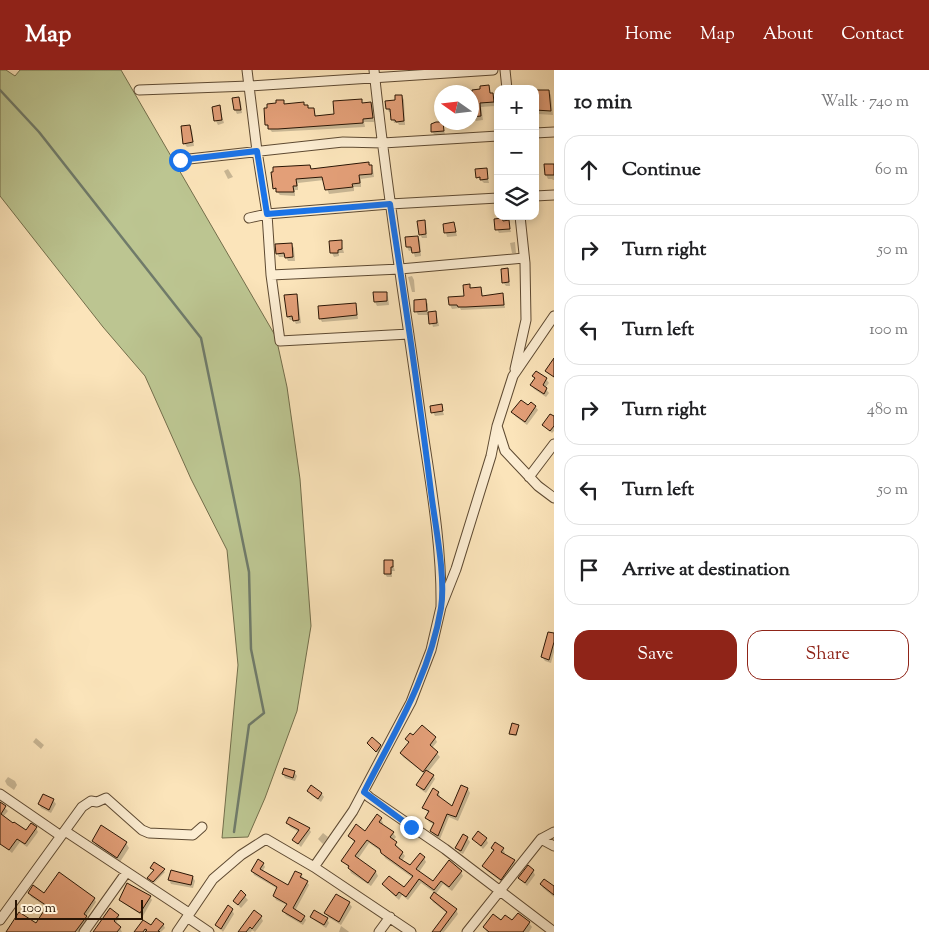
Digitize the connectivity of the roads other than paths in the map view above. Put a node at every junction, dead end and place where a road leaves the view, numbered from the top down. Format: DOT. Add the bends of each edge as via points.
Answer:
graph roads {
  1 [pos="247,70"];
  2 [pos="493,70"];
  3 [pos="505,70"];
  4 [pos="375,74"];
  5 [pos="507,85"];
  6 [pos="249,86"];
  7 [pos="139,90"];
  8 [pos="554,132"];
  9 [pos="539,133"];
  10 [pos="494,136"];
  11 [pos="383,143"];
  12 [pos="257,151"];
  13 [pos="180,160"];
  14 [pos="554,195"];
  15 [pos="539,196"];
  16 [pos="494,198"];
  17 [pos="390,204"];
  18 [pos="267,214"];
  19 [pos="250,218"];
  20 [pos="520,220"];
  21 [pos="524,258"];
  22 [pos="400,269"];
  23 [pos="271,275"];
  24 [pos="554,316"];
  25 [pos="409,334"];
  26 [pos="513,376"];
  27 [pos="497,426"];
  28 [pos="554,444"];
  29 [pos="530,477"];
  30 [pos="554,498"];
  31 [pos="441,607"];
  32 [pos="364,792"];
  33 [pos="0,794"];
  34 [pos="202,827"];
  35 [pos="554,832"];
  36 [pos="63,833"];
  37 [pos="541,839"];
  38 [pos="554,846"];
  39 [pos="314,867"];
  40 [pos="126,873"];
  41 [pos="500,890"];
  42 [pos="188,915"];
  43 [pos="390,917"];
  44 [pos="0,920"];
  45 [pos="84,932"];
  46 [pos="177,932"];
  47 [pos="209,932"];
  48 [pos="378,932"];
  49 [pos="411,932"];
  50 [pos="467,932"];
  51 [pos="554,932"];
  1 -- 6 [label="street"];
  2 -- 4 [label="street"];
  3 -- 5 [label="street"];
  4 -- 6 [label="street"];
  4 -- 11 [label="street"];
  6 -- 7 [label="street"];
  6 -- 12 [label="street"];
  8 -- 9 [label="street"];
  10 -- 11 [label="street"];
  11 -- 12 [label="street" via="343,142"];
  11 -- 17 [label="street"];
  12 -- 13 [label="street"];
  12 -- 18 [label="street"];
  14 -- 15 [label="street"];
  16 -- 17 [label="street"];
  17 -- 18 [label="street"];
  17 -- 22 [label="street"];
  18 -- 19 [label="street"];
  18 -- 23 [label="street"];
  20 -- 21 [label="street"];
  21 -- 22 [label="street"];
  21 -- 26 [label="street" via="526,320"];
  22 -- 23 [label="street"];
  22 -- 25 [label="street"];
  23 -- 25 [label="street" via="280,341"];
  24 -- 26 [label="street"];
  25 -- 31 [label="street" via="441,577"];
  26 -- 27 [label="street"];
  27 -- 29 [label="street" via="505,451"];
  27 -- 31 [label="street" via="456,569"];
  28 -- 29 [label="street"];
  29 -- 30 [label="street"];
  31 -- 32 [label="street" via="431,650 411,702"];
  32 -- 39 [label="street"];
  32 -- 41 [label="street"];
  33 -- 36 [label="street"];
  34 -- 36 [label="street" via="193,835 150,833 142,830 106,798 86,803"];
  35 -- 37 [label="street"];
  36 -- 40 [label="street"];
  36 -- 44 [label="street"];
  37 -- 38 [label="street"];
  37 -- 41 [label="street"];
  39 -- 42 [label="street" via="266,839 213,879"];
  39 -- 43 [label="street"];
  40 -- 42 [label="street"];
  40 -- 45 [label="street"];
  41 -- 50 [label="street"];
  41 -- 51 [label="street"];
  42 -- 46 [label="street"];
  42 -- 47 [label="street"];
  43 -- 48 [label="street"];
  43 -- 49 [label="street"];
}
